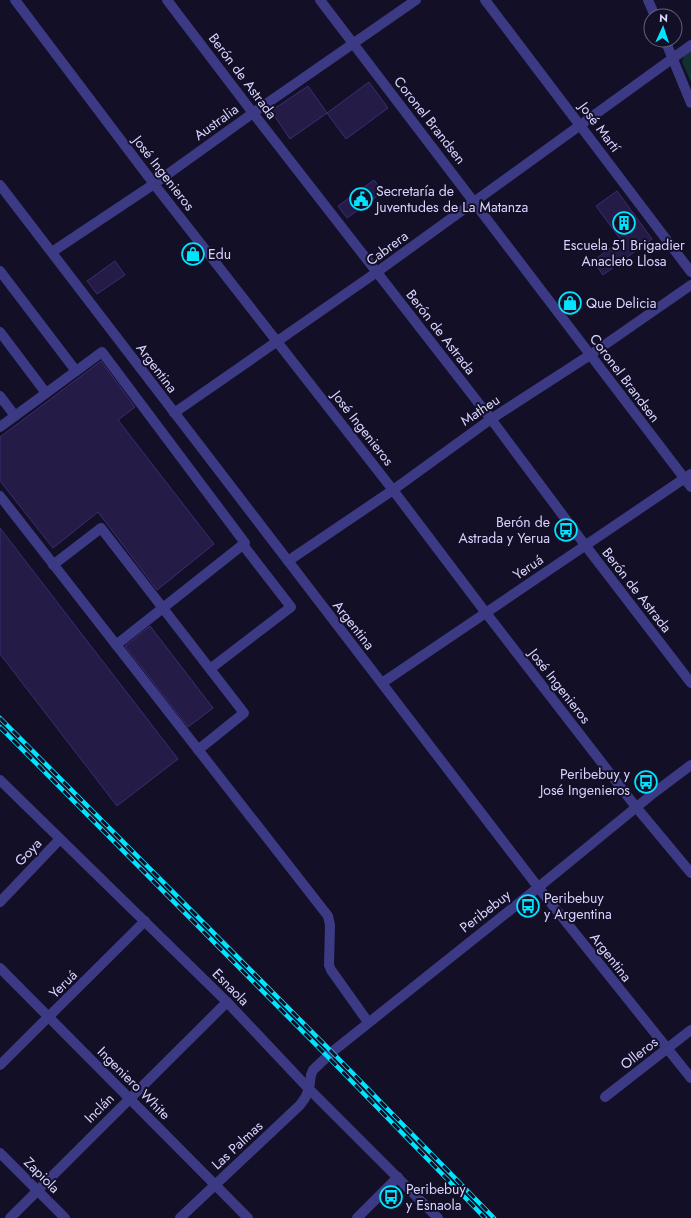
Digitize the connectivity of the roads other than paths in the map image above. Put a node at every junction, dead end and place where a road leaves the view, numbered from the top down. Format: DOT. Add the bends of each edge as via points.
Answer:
graph roads {
  1 [pos="15,0"];
  2 [pos="167,0"];
  3 [pos="320,0"];
  4 [pos="416,0"];
  5 [pos="485,0"];
  6 [pos="354,44"];
  7 [pos="691,45"];
  8 [pos="668,48"];
  9 [pos="672,58"];
  10 [pos="691,103"];
  11 [pos="253,113"];
  12 [pos="581,125"];
  13 [pos="154,184"];
  14 [pos="0,185"];
  15 [pos="474,201"];
  16 [pos="52,252"];
  17 [pos="0,271"];
  18 [pos="377,272"];
  19 [pos="691,272"];
  20 [pos="691,285"];
  21 [pos="0,332"];
  22 [pos="278,341"];
  23 [pos="590,355"];
  24 [pos="76,371"];
  25 [pos="46,393"];
  26 [pos="0,396"];
  27 [pos="174,413"];
  28 [pos="15,416"];
  29 [pos="491,419"];
  30 [pos="0,427"];
  31 [pos="688,476"];
  32 [pos="691,487"];
  33 [pos="393,490"];
  34 [pos="0,496"];
  35 [pos="243,545"];
  36 [pos="585,545"];
  37 [pos="288,561"];
  38 [pos="53,565"];
  39 [pos="163,608"];
  40 [pos="486,613"];
  41 [pos="116,645"];
  42 [pos="210,669"];
  43 [pos="382,683"];
  44 [pos="691,683"];
  45 [pos="198,750"];
  46 [pos="691,765"];
  47 [pos="0,780"];
  48 [pos="636,806"];
  49 [pos="60,839"];
  50 [pos="691,873"];
  51 [pos="538,887"];
  52 [pos="0,902"];
  53 [pos="145,921"];
  54 [pos="0,968"];
  55 [pos="227,1002"];
  56 [pos="49,1017"];
  57 [pos="368,1022"];
  58 [pos="691,1030"];
  59 [pos="667,1049"];
  60 [pos="0,1065"];
  61 [pos="691,1078"];
  62 [pos="309,1089"];
  63 [pos="605,1097"];
  64 [pos="130,1098"];
  65 [pos="0,1153"];
  66 [pos="398,1177"];
  67 [pos="215,1184"];
  68 [pos="38,1190"];
  69 [pos="10,1218"];
  70 [pos="65,1218"];
  71 [pos="180,1218"];
  72 [pos="248,1218"];
  73 [pos="357,1218"];
  74 [pos="438,1218"];
  1 -- 13 [label="street, José Ingenieros"];
  2 -- 11 [label="street, Berón de Astrada"];
  3 -- 6 [label="street, Coronel Brandsen"];
  4 -- 6 [label="street, Australia"];
  5 -- 12 [label="street, José Martí"];
  6 -- 11 [label="street, Australia"];
  6 -- 15 [label="street, Coronel Brandsen"];
  7 -- 9 [label="street, Cabrera"];
  8 -- 9 [label="street"];
  9 -- 10 [label="street"];
  9 -- 12 [label="street, Cabrera"];
  11 -- 13 [label="street, Australia"];
  11 -- 18 [label="street, Berón de Astrada"];
  12 -- 15 [label="street, Cabrera"];
  12 -- 19 [label="street, José Martí"];
  13 -- 16 [label="street, Australia"];
  13 -- 22 [label="street, José Ingenieros"];
  14 -- 16 [label="street, Argentina"];
  15 -- 18 [label="street, Cabrera"];
  15 -- 23 [label="street, Coronel Brandsen"];
  16 -- 27 [label="street, Argentina"];
  17 -- 24 [label="street"];
  18 -- 22 [label="street, Cabrera"];
  18 -- 29 [label="street, Berón de Astrada"];
  20 -- 23 [label="street, Matheu"];
  21 -- 25 [label="street"];
  22 -- 27 [label="street, Cabrera"];
  22 -- 33 [label="street, José Ingenieros"];
  23 -- 29 [label="street, Matheu"];
  23 -- 31 [label="street, Coronel Brandsen"];
  24 -- 25 [label="street"];
  24 -- 35 [label="street" via="102,352 245,543"];
  25 -- 28 [label="street"];
  26 -- 28 [label="street"];
  27 -- 37 [label="street, Argentina"];
  28 -- 30 [label="street"];
  29 -- 33 [label="street, Matheu"];
  29 -- 36 [label="street, Berón de Astrada"];
  31 -- 32 [label="street, Coronel Brandsen"];
  31 -- 36 [label="street, Yeruá"];
  33 -- 37 [label="street, Matheu"];
  33 -- 40 [label="street, José Ingenieros"];
  34 -- 38 [label="street"];
  35 -- 39 [label="street"];
  35 -- 42 [label="street" via="291,607"];
  36 -- 40 [label="street, Yeruá"];
  36 -- 44 [label="street, Berón de Astrada"];
  37 -- 43 [label="street, Argentina"];
  38 -- 39 [label="street" via="101,528"];
  38 -- 41 [label="street"];
  39 -- 41 [label="street"];
  39 -- 42 [label="street"];
  40 -- 43 [label="street, Yeruá"];
  40 -- 48 [label="street, José Ingenieros"];
  41 -- 45 [label="street"];
  42 -- 45 [label="street" via="244,713"];
  43 -- 51 [label="street, Argentina"];
  45 -- 57 [label="street" via="328,916 329,965"];
  46 -- 48 [label="street, Peribebuy"];
  47 -- 49 [label="street, Esnaola"];
  48 -- 50 [label="street, José Ingenieros"];
  48 -- 51 [label="street, Peribebuy"];
  49 -- 52 [label="street, Goya"];
  49 -- 53 [label="street, Esnaola"];
  51 -- 57 [label="street, Peribebuy"];
  51 -- 59 [label="street, Argentina"];
  53 -- 55 [label="street, Esnaola"];
  53 -- 56 [label="street, Yeruá"];
  54 -- 56 [label="street, Ingeniero White"];
  55 -- 62 [label="street, Esnaola"];
  55 -- 64 [label="street, Inclán"];
  56 -- 60 [label="street, Yeruá"];
  56 -- 64 [label="street, Ingeniero White"];
  57 -- 62 [label="street, Peribebuy" via="313,1070"];
  58 -- 59 [label="street, Olleros"];
  59 -- 61 [label="street, Argentina"];
  59 -- 63 [label="street, Olleros"];
  62 -- 66 [label="street, Esnaola"];
  62 -- 67 [label="street, Las Palmas" via="300,1105"];
  64 -- 67 [label="street, Ingeniero White"];
  64 -- 68 [label="street, Inclán"];
  65 -- 68 [label="street, Zapiola"];
  66 -- 73 [label="street"];
  66 -- 74 [label="street, Esnaola"];
  67 -- 71 [label="street, Las Palmas"];
  67 -- 72 [label="street, Ingeniero White"];
  68 -- 69 [label="street, Inclán"];
  68 -- 70 [label="street, Zapiola"];
}
